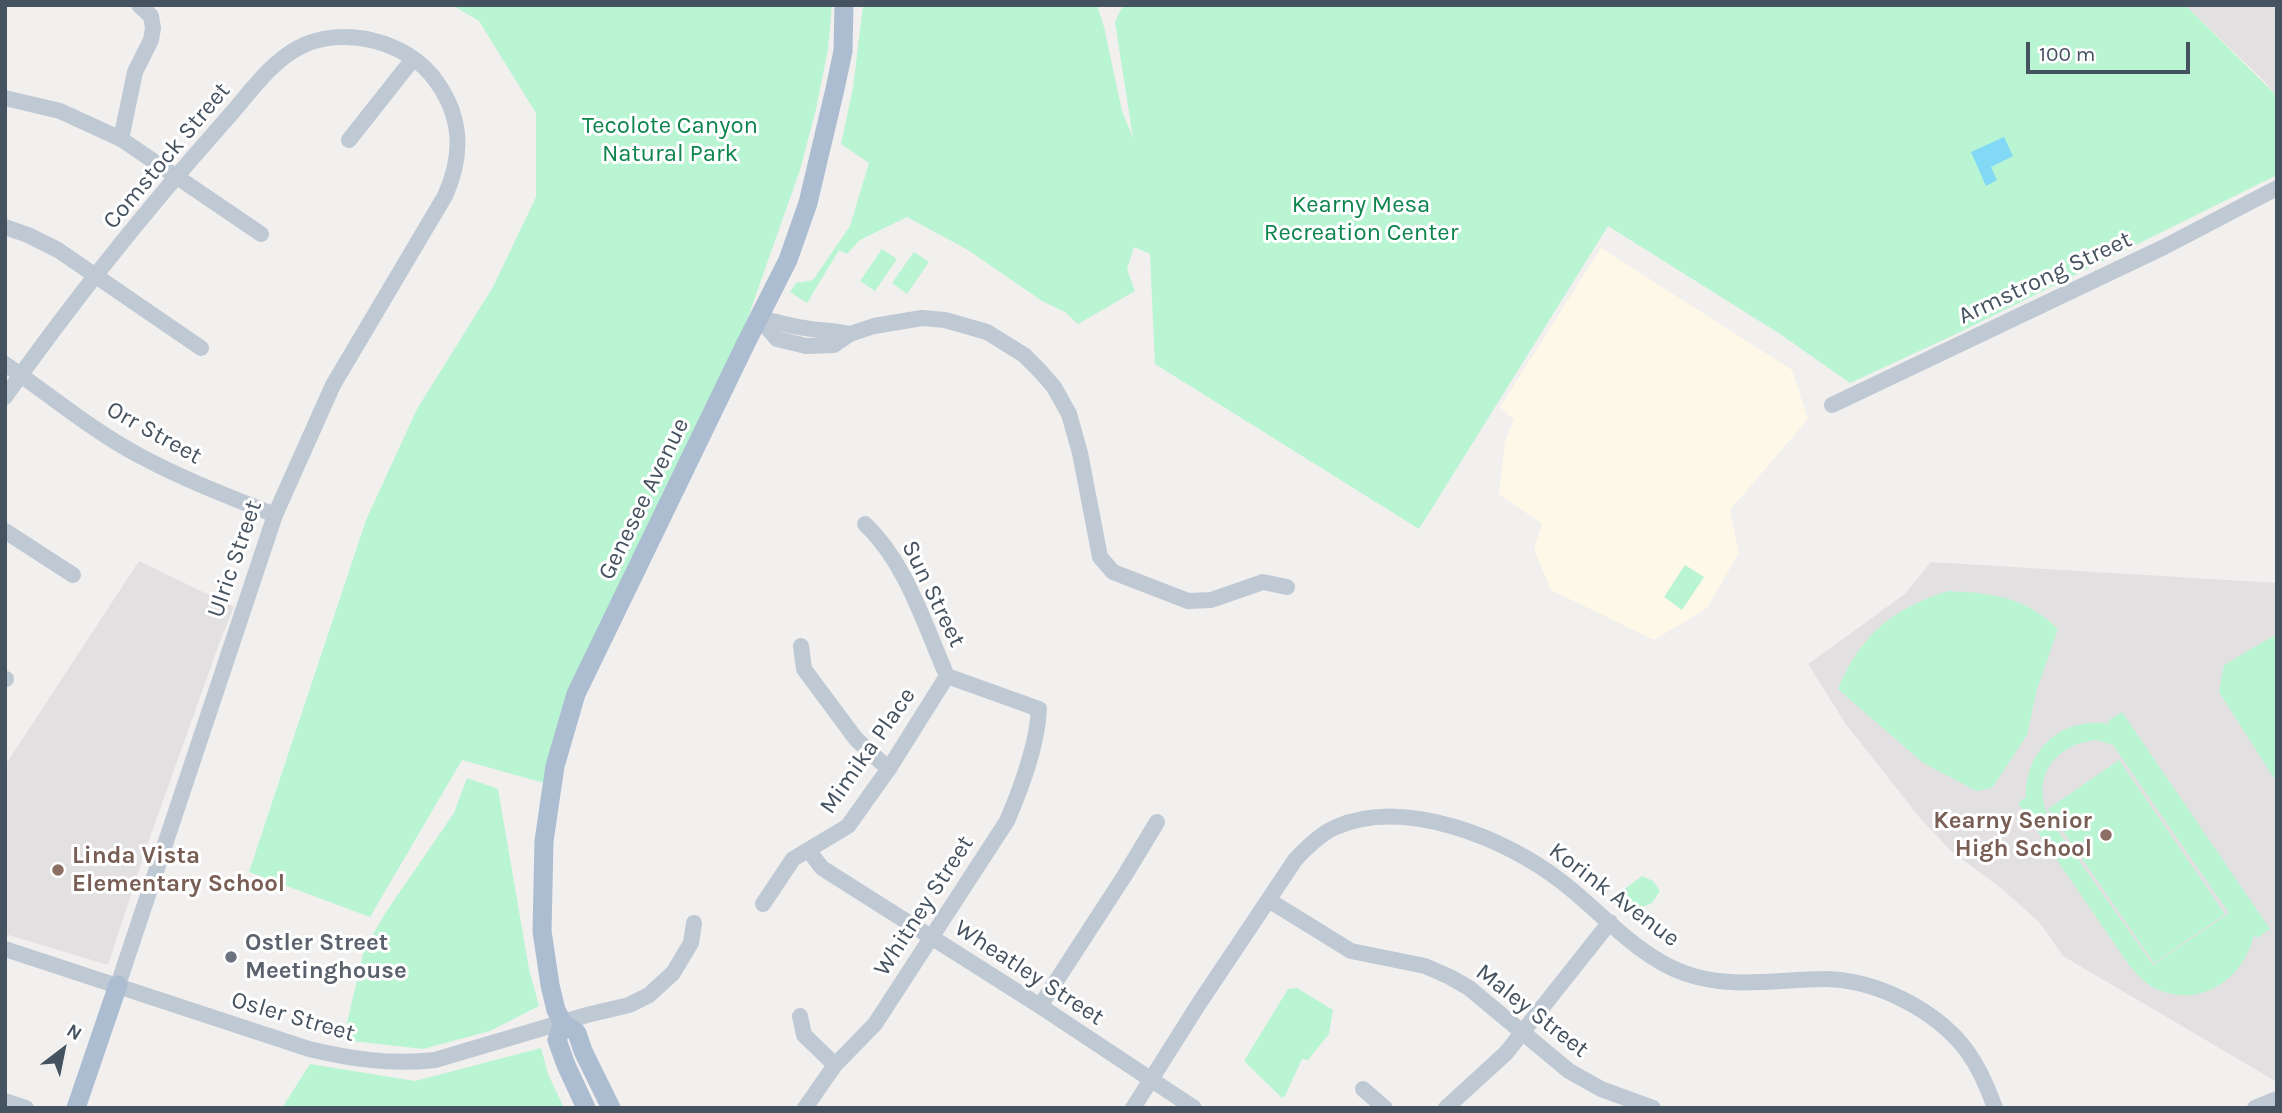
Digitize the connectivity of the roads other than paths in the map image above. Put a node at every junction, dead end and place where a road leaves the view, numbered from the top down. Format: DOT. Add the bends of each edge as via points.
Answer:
graph roads {
  1 [pos="139,5"];
  2 [pos="844,5"];
  3 [pos="413,59"];
  4 [pos="5,98"];
  5 [pos="121,139"];
  6 [pos="349,140"];
  7 [pos="175,177"];
  8 [pos="2277,188"];
  9 [pos="5,227"];
  10 [pos="261,234"];
  11 [pos="96,276"];
  12 [pos="760,319"];
  13 [pos="201,348"];
  14 [pos="5,364"];
  15 [pos="21,375"];
  16 [pos="5,397"];
  17 [pos="1832,405"];
  18 [pos="275,515"];
  19 [pos="865,524"];
  20 [pos="5,531"];
  21 [pos="73,575"];
  22 [pos="1287,587"];
  23 [pos="801,646"];
  24 [pos="947,676"];
  25 [pos="1039,709"];
  26 [pos="890,767"];
  27 [pos="1157,822"];
  28 [pos="809,851"];
  29 [pos="1269,901"];
  30 [pos="762,904"];
  31 [pos="1610,922"];
  32 [pos="694,923"];
  33 [pos="930,937"];
  34 [pos="5,949"];
  35 [pos="118,985"];
  36 [pos="1040,1006"];
  37 [pos="800,1016"];
  38 [pos="563,1023"];
  39 [pos="1522,1033"];
  40 [pos="835,1065"];
  41 [pos="1151,1079"];
  42 [pos="1363,1089"];
  43 [pos="2277,1099"];
  44 [pos="5,1101"];
  45 [pos="26,1108"];
  46 [pos="76,1108"];
  47 [pos="586,1108"];
  48 [pos="611,1108"];
  49 [pos="805,1108"];
  50 [pos="1133,1108"];
  51 [pos="1194,1108"];
  52 [pos="1385,1108"];
  53 [pos="1446,1108"];
  54 [pos="1653,1108"];
  55 [pos="1995,1108"];
  56 [pos="2255,1108"];
  1 -- 5 [label="street" via="151,16 153,28 135,72"];
  2 -- 12 [label="main road, Genesee Avenue" via="843,51 808,203"];
  3 -- 6 [label="street"];
  3 -- 7 [label="street, Comstock Street" via="386,44 358,37 328,38 299,47 276,63"];
  3 -- 18 [label="street, Ulric Street" via="436,80 453,111 458,144 455,174 333,385"];
  4 -- 5 [label="street" via="60,111"];
  5 -- 7 [label="street"];
  7 -- 10 [label="street"];
  7 -- 11 [label="street, Comstock Street"];
  8 -- 17 [label="street, Armstrong Street" via="2164,247"];
  9 -- 11 [label="street" via="58,250"];
  11 -- 13 [label="street"];
  11 -- 15 [label="street, Comstock Street"];
  12 -- 22 [label="street" via="777,339 806,346 834,345 850,334 922,318 987,332 1024,355 1054,387 1069,414 1100,557 1113,572 1188,601 1211,600 1263,582"];
  12 -- 38 [label="main road, Genesee Avenue" via="576,694 555,766 544,841 542,931 550,985"];
  14 -- 15 [label="street, Orr Street"];
  15 -- 16 [label="street, Comstock Street"];
  15 -- 18 [label="street, Orr Street" via="141,457"];
  18 -- 35 [label="street, Ulric Street"];
  19 -- 24 [label="street, Sun Street" via="897,561"];
  20 -- 21 [label="street"];
  23 -- 26 [label="street" via="804,669 856,739"];
  24 -- 25 [label="street, Sun Street"];
  24 -- 26 [label="street, Mimika Place"];
  25 -- 33 [label="street, Whitney Street" via="1038,728 1007,821"];
  26 -- 28 [label="street, Mimika Place" via="848,825"];
  27 -- 36 [label="street"];
  28 -- 30 [label="street, Mimika Place" via="793,859"];
  28 -- 33 [label="street, Wheatley Street" via="822,868"];
  29 -- 31 [label="street, Korink Avenue" via="1295,860 1315,841 1333,828 1384,815 1419,819 1484,838 1532,861"];
  29 -- 39 [label="street, Maley Street" via="1351,951 1425,966 1450,977"];
  29 -- 41 [label="street, Korink Avenue"];
  31 -- 39 [label="street"];
  31 -- 55 [label="street, Korink Avenue" via="1648,954 1683,973 1748,984 1827,979 1864,984 1901,999 1941,1024 1966,1051"];
  32 -- 38 [label="street, Osler Street" via="691,943 673,973 649,995"];
  33 -- 36 [label="street, Wheatley Street"];
  33 -- 40 [label="street, Whitney Street" via="874,1024"];
  34 -- 35 [label="street, Osler Street"];
  35 -- 38 [label="street, Osler Street" via="309,1049 386,1063 435,1060"];
  35 -- 46 [label="main road, Ulric Street"];
  36 -- 41 [label="street, Wheatley Street"];
  37 -- 40 [label="street" via="804,1035"];
  38 -- 47 [label="main road, Genesee Avenue" via="557,1040"];
  38 -- 48 [label="main road, Genesee Avenue" via="577,1033"];
  39 -- 53 [label="street"];
  39 -- 54 [label="street, Maley Street" via="1569,1072"];
  40 -- 49 [label="street, Whitney Street"];
  41 -- 50 [label="street, Korink Avenue"];
  41 -- 51 [label="street, Wheatley Street"];
  42 -- 52 [label="street"];
  43 -- 56 [label="street"];
  44 -- 45 [label="street"];
}
